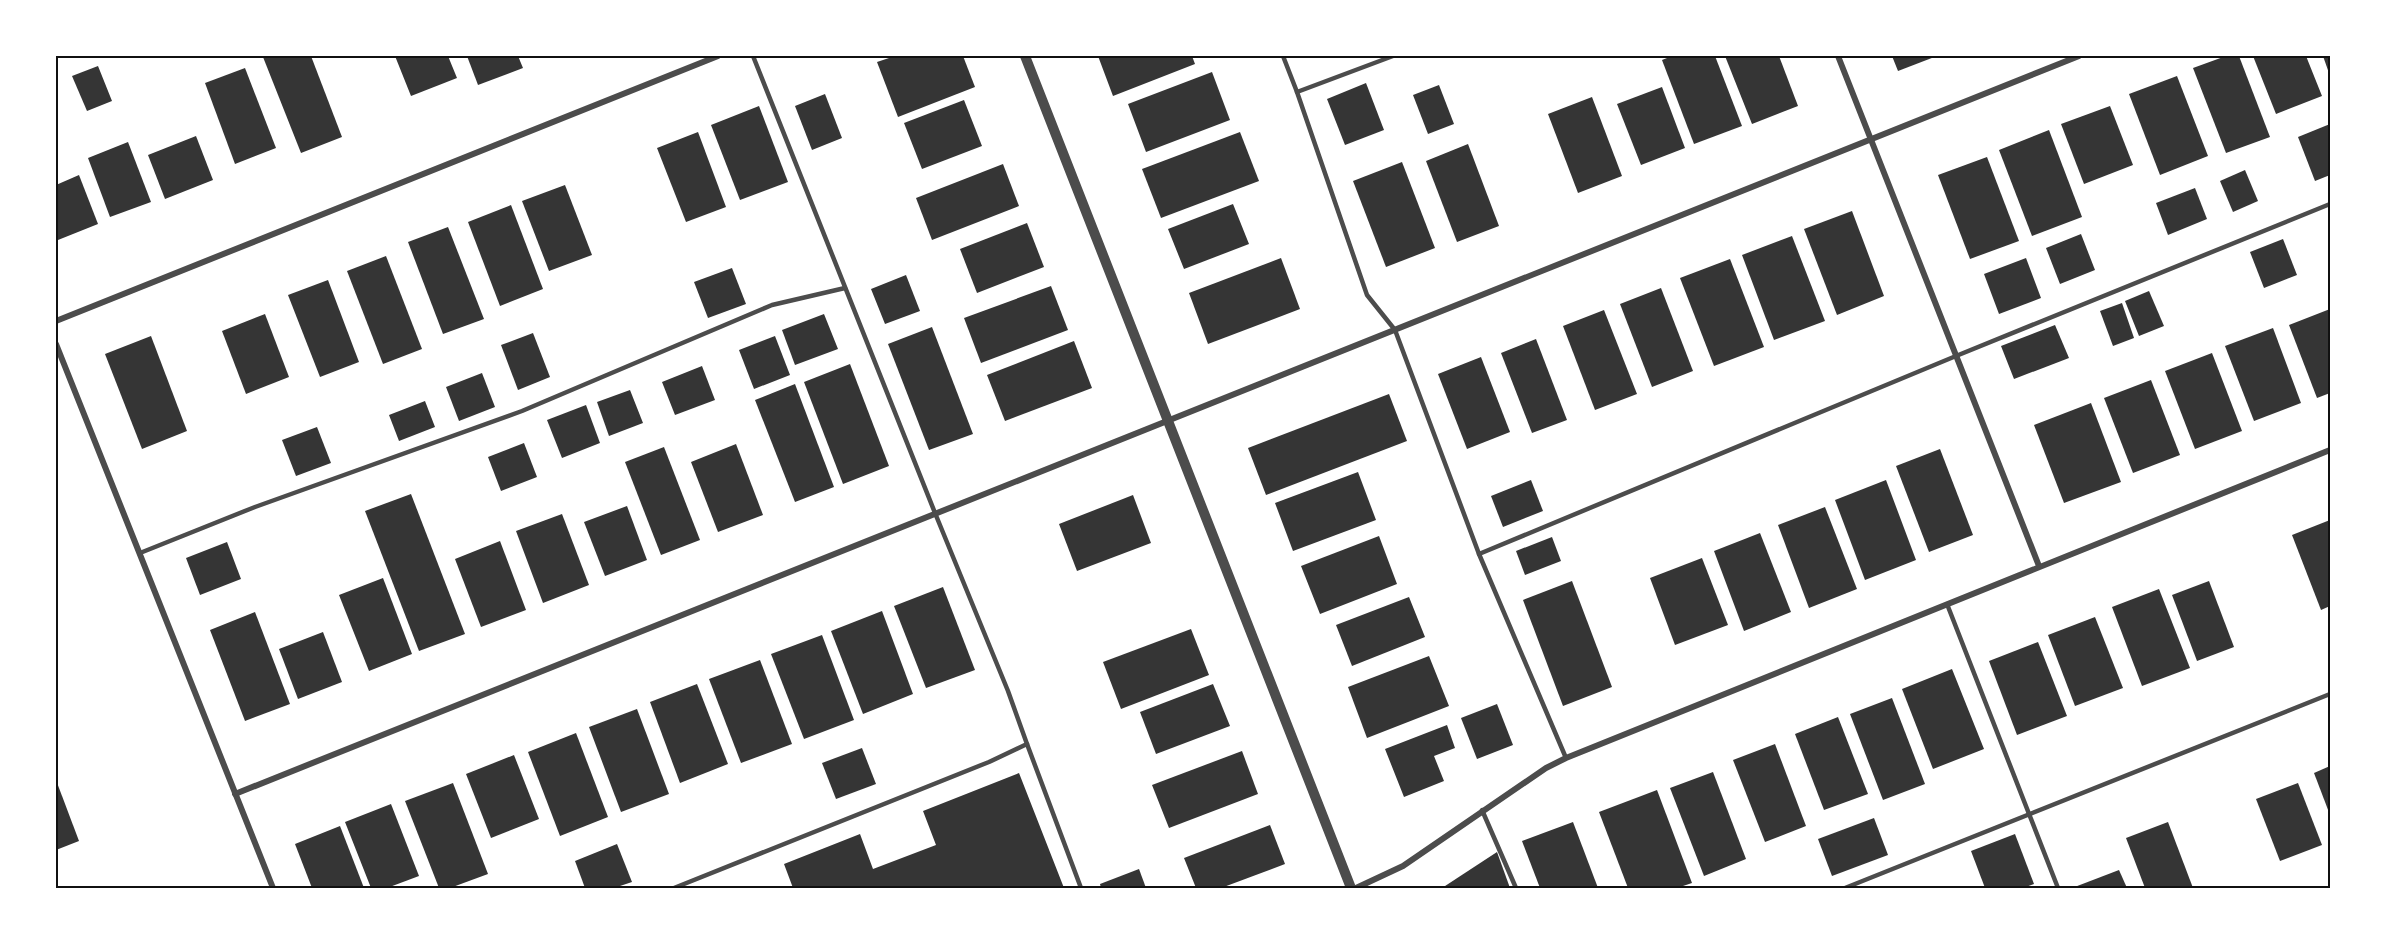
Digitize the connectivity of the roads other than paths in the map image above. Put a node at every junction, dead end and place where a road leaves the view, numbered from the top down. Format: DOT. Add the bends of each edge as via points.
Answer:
graph roads {
  1 [pos="718,56"];
  2 [pos="753,56"];
  3 [pos="1025,56"];
  4 [pos="1283,56"];
  5 [pos="1393,56"];
  6 [pos="1838,56"];
  7 [pos="2079,56"];
  8 [pos="1297,92"];
  9 [pos="1872,140"];
  10 [pos="2331,204"];
  11 [pos="845,288"];
  12 [pos="56,321"];
  13 [pos="1395,330"];
  14 [pos="56,344"];
  15 [pos="1956,356"];
  16 [pos="1168,421"];
  17 [pos="2331,450"];
  18 [pos="935,513"];
  19 [pos="140,553"];
  20 [pos="1479,554"];
  21 [pos="2039,566"];
  22 [pos="1947,604"];
  23 [pos="2331,694"];
  24 [pos="1027,744"];
  25 [pos="1566,758"];
  26 [pos="235,794"];
  27 [pos="1482,810"];
  28 [pos="2029,814"];
  29 [pos="273,888"];
  30 [pos="674,888"];
  31 [pos="1081,888"];
  32 [pos="1351,888"];
  33 [pos="1356,888"];
  34 [pos="1516,888"];
  35 [pos="1845,888"];
  36 [pos="2058,888"];
  1 -- 12 [label="street"];
  2 -- 11 [label="lane"];
  3 -- 16 [label="street"];
  4 -- 8 [label="lane"];
  5 -- 8 [label="lane"];
  6 -- 9 [label="street"];
  7 -- 9 [label="street"];
  8 -- 13 [label="lane" via="1367,296"];
  9 -- 13 [label="street"];
  9 -- 15 [label="street"];
  10 -- 15 [label="lane"];
  11 -- 18 [label="lane"];
  11 -- 19 [label="lane" via="772,305 522,411 255,507"];
  13 -- 16 [label="street"];
  13 -- 20 [label="lane"];
  14 -- 19 [label="street"];
  15 -- 20 [label="lane"];
  15 -- 21 [label="street"];
  16 -- 18 [label="street"];
  16 -- 32 [label="street"];
  17 -- 21 [label="street"];
  18 -- 24 [label="lane"];
  18 -- 26 [label="street"];
  19 -- 26 [label="street"];
  20 -- 25 [label="lane"];
  21 -- 22 [label="street"];
  22 -- 25 [label="street"];
  22 -- 28 [label="lane"];
  23 -- 28 [label="lane"];
  24 -- 30 [label="lane"];
  24 -- 31 [label="lane"];
  25 -- 27 [label="street"];
  26 -- 29 [label="street"];
  27 -- 33 [label="street" via="1403,866"];
  27 -- 34 [label="lane"];
  28 -- 35 [label="lane"];
  28 -- 36 [label="lane"];
}
